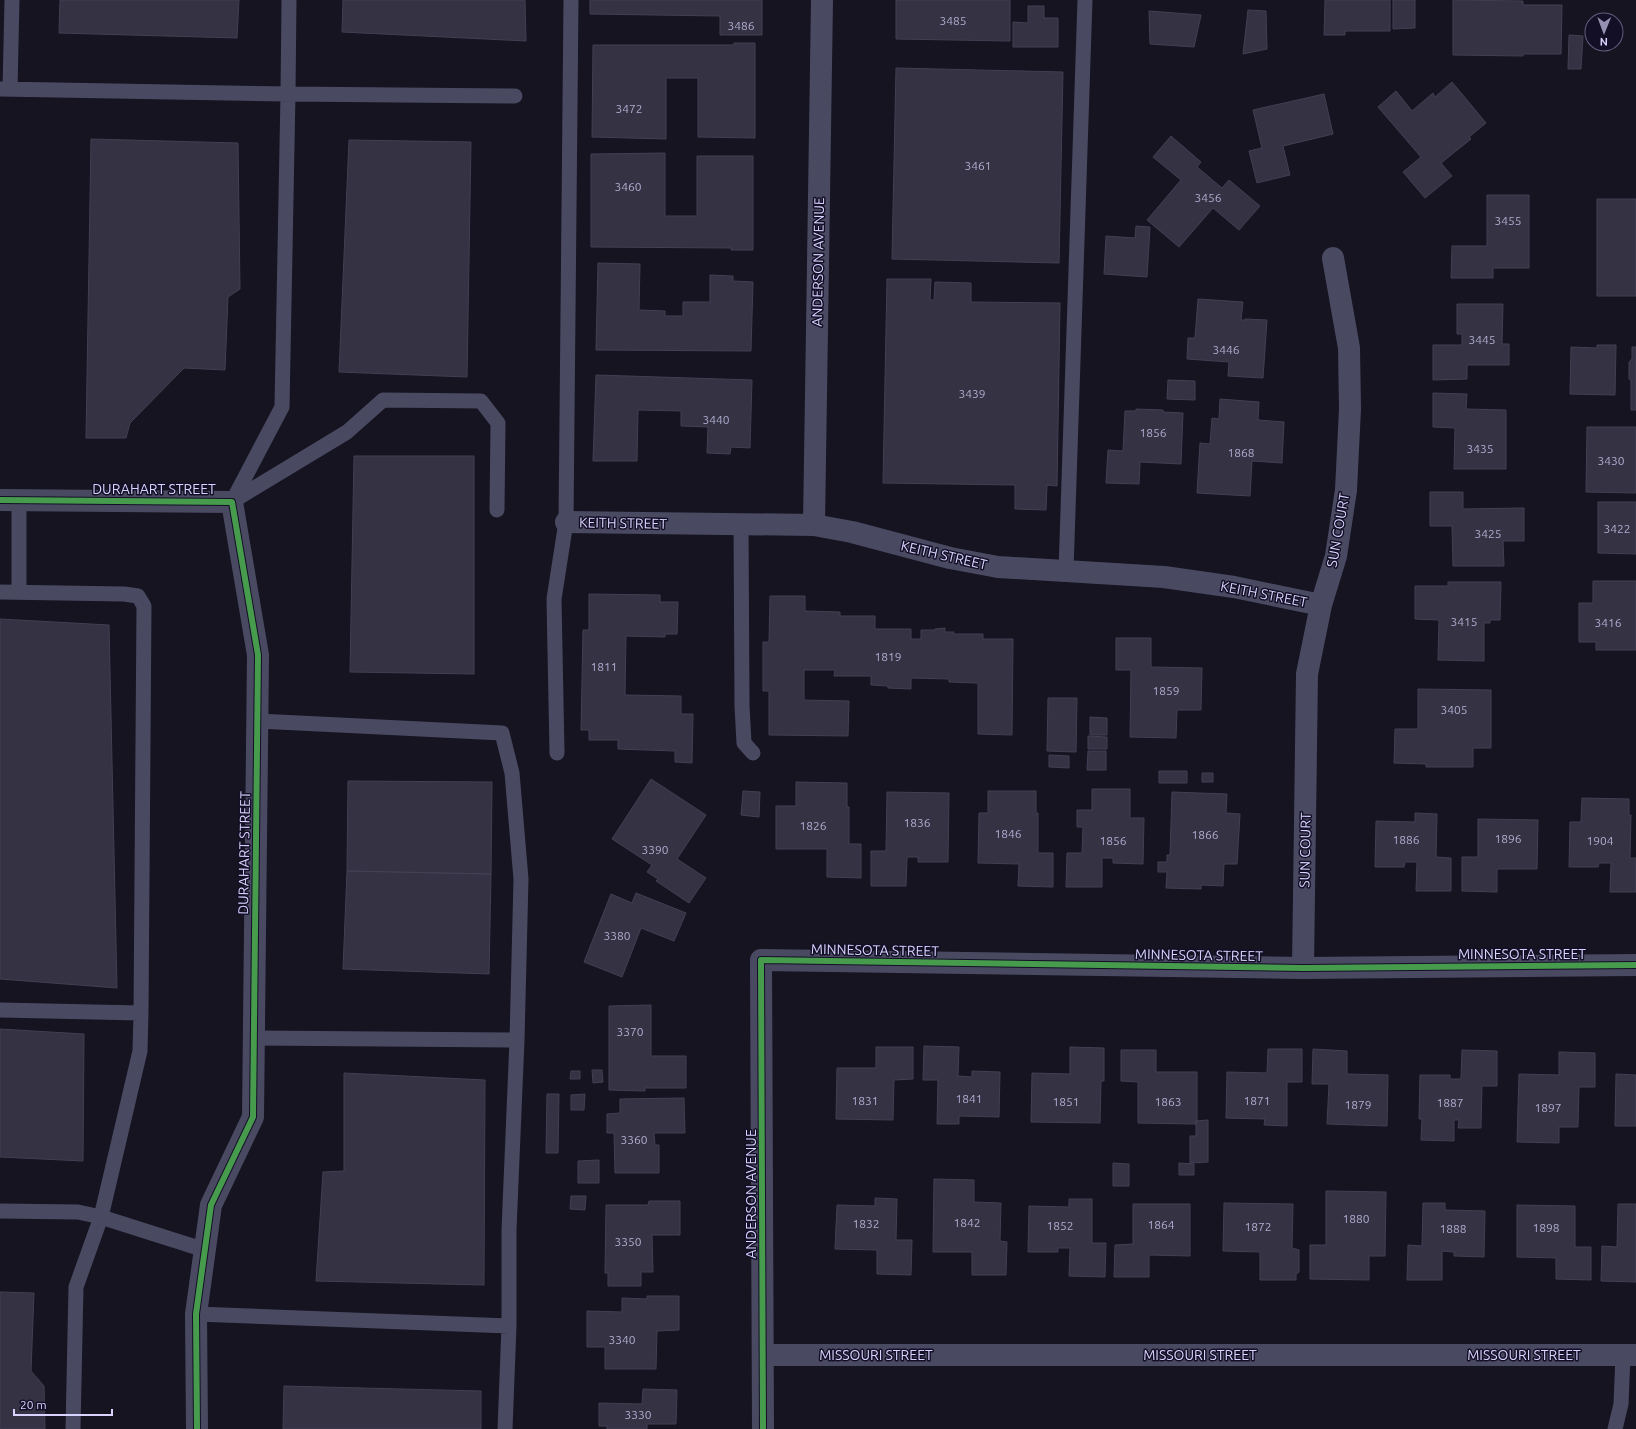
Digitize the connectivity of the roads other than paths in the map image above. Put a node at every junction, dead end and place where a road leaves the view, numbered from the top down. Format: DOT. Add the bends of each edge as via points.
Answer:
graph roads {
  1 [pos="12,0"];
  2 [pos="289,0"];
  3 [pos="571,0"];
  4 [pos="822,0"];
  5 [pos="1085,0"];
  6 [pos="5,89"];
  7 [pos="288,94"];
  8 [pos="515,96"];
  9 [pos="1333,258"];
  10 [pos="9,500"];
  11 [pos="232,502"];
  12 [pos="496,510"];
  13 [pos="566,522"];
  14 [pos="741,524"];
  15 [pos="814,525"];
  16 [pos="1066,571"];
  17 [pos="0,592"];
  18 [pos="19,592"];
  19 [pos="1321,605"];
  20 [pos="258,721"];
  21 [pos="557,753"];
  22 [pos="753,753"];
  23 [pos="761,960"];
  24 [pos="1636,966"];
  25 [pos="1303,968"];
  26 [pos="0,1010"];
  27 [pos="142,1013"];
  28 [pos="254,1038"];
  29 [pos="517,1040"];
  30 [pos="0,1211"];
  31 [pos="101,1217"];
  32 [pos="205,1250"];
  33 [pos="196,1314"];
  34 [pos="510,1326"];
  35 [pos="764,1355"];
  36 [pos="1629,1355"];
  37 [pos="73,1429"];
  38 [pos="197,1429"];
  39 [pos="505,1429"];
  40 [pos="763,1429"];
  41 [pos="1615,1429"];
  1 -- 6 [label="lane"];
  2 -- 7 [label="lane"];
  3 -- 13 [label="lane"];
  4 -- 15 [label="street, ANDERSON AVENUE"];
  5 -- 16 [label="lane"];
  6 -- 7 [label="lane"];
  7 -- 8 [label="lane"];
  7 -- 11 [label="lane" via="282,407"];
  9 -- 19 [label="street, SUN COURT" via="1349,348 1350,409 1346,490 1336,556"];
  10 -- 11 [label="street, DURAHART STREET"];
  10 -- 18 [label="lane"];
  11 -- 12 [label="lane" via="347,432 383,400 481,401 498,423"];
  11 -- 20 [label="street, DURAHART STREET" via="258,655"];
  13 -- 14 [label="street, KEITH STREET"];
  13 -- 21 [label="lane" via="554,599"];
  14 -- 15 [label="street, KEITH STREET"];
  14 -- 22 [label="lane" via="742,706 744,744"];
  15 -- 16 [label="street, KEITH STREET" via="970,562 998,567"];
  16 -- 19 [label="street, KEITH STREET" via="1164,577 1234,587"];
  17 -- 18 [label="lane"];
  18 -- 27 [label="lane" via="124,594 138,596 144,606"];
  19 -- 25 [label="street, SUN COURT" via="1307,674"];
  20 -- 28 [label="street, DURAHART STREET"];
  20 -- 29 [label="lane" via="502,733 512,773 521,879"];
  23 -- 25 [label="street, MINNESOTA STREET"];
  23 -- 35 [label="street, ANDERSON AVENUE"];
  24 -- 25 [label="street, MINNESOTA STREET"];
  26 -- 27 [label="lane"];
  27 -- 31 [label="lane" via="140,1051"];
  28 -- 29 [label="lane"];
  28 -- 32 [label="street, DURAHART STREET" via="253,1117 211,1205"];
  29 -- 34 [label="lane" via="509,1230"];
  30 -- 31 [label="lane" via="78,1212"];
  31 -- 32 [label="lane"];
  31 -- 37 [label="lane" via="76,1287"];
  32 -- 33 [label="street, DURAHART STREET"];
  33 -- 34 [label="lane"];
  33 -- 38 [label="street, DURAHART STREET"];
  34 -- 39 [label="lane"];
  35 -- 36 [label="street, MISSOURI STREET"];
  35 -- 40 [label="street, ANDERSON AVENUE"];
  36 -- 41 [label="lane"];
}
